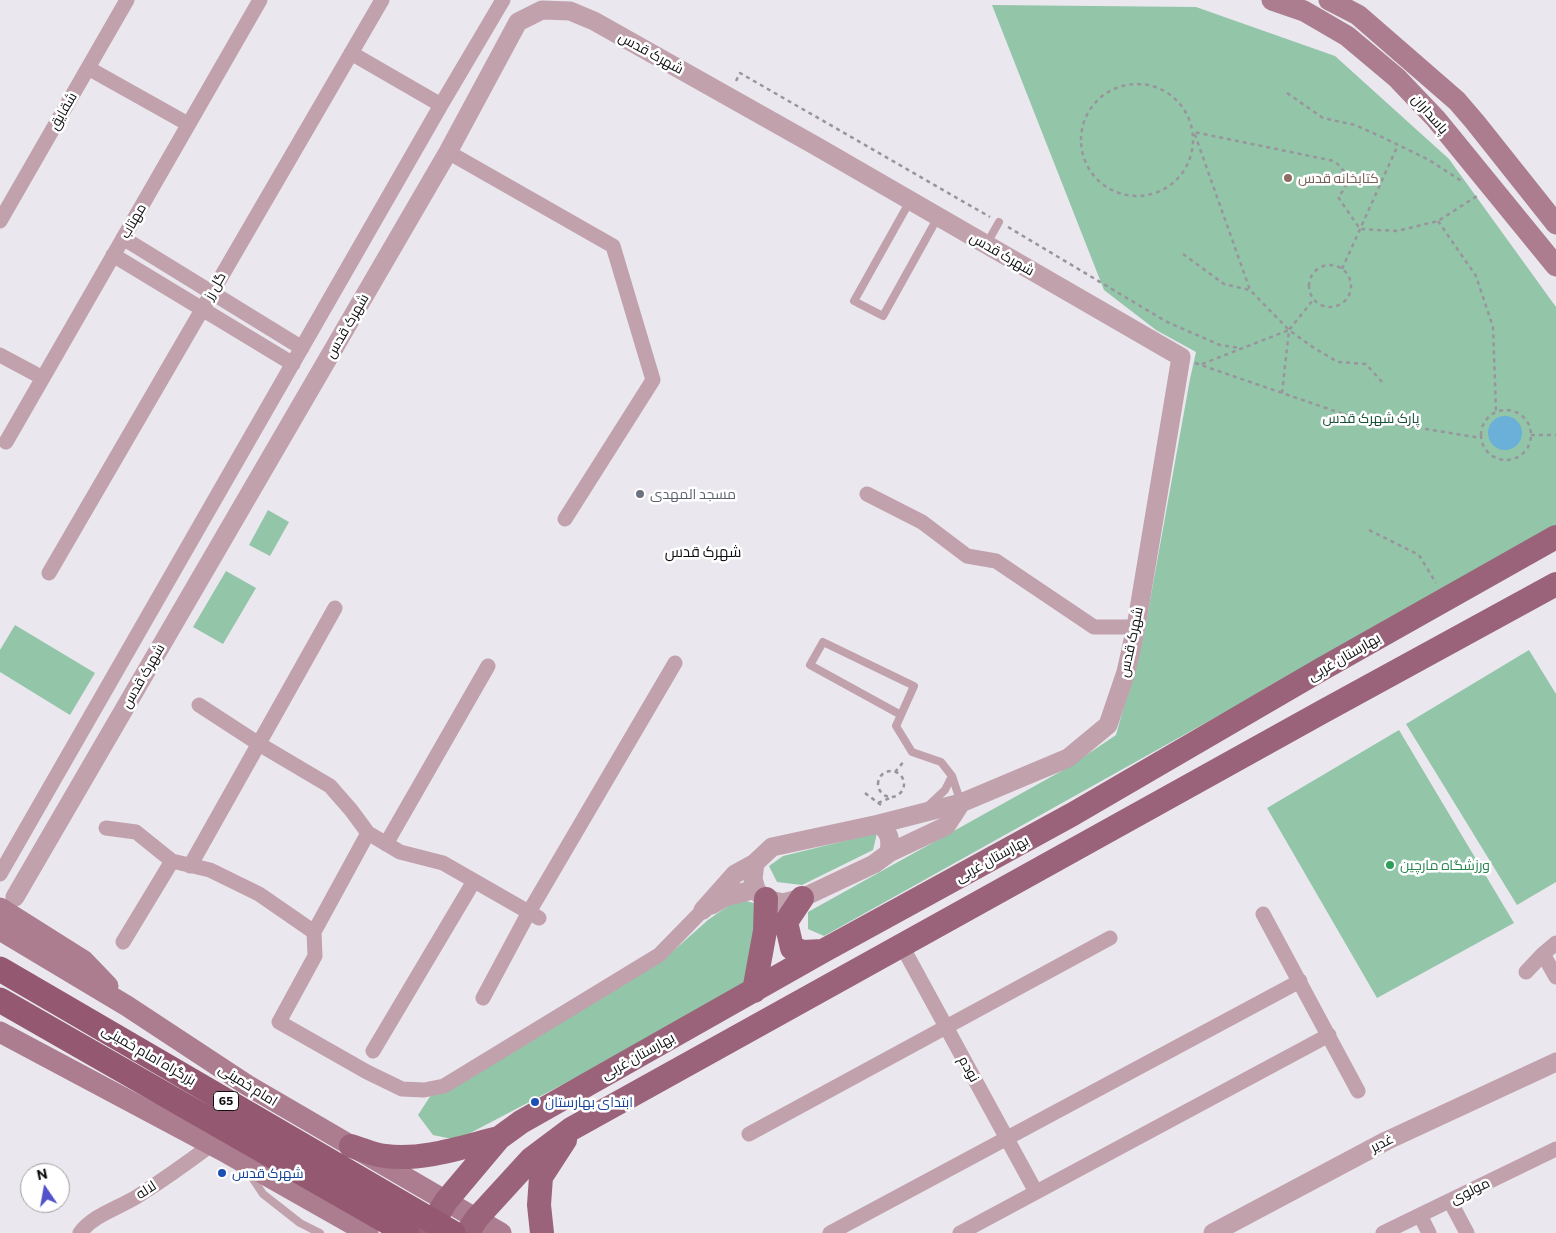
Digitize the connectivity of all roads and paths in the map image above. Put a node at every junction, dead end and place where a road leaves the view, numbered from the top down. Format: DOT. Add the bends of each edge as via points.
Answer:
graph roads {
  1 [pos="126,0"];
  2 [pos="260,0"];
  3 [pos="382,0"];
  4 [pos="503,0"];
  5 [pos="1272,0"];
  6 [pos="1329,0"];
  7 [pos="351,53"];
  8 [pos="88,68"];
  9 [pos="1287,93"];
  10 [pos="727,96"];
  11 [pos="1457,102"];
  12 [pos="441,105"];
  13 [pos="1436,119"];
  14 [pos="188,124"];
  15 [pos="1194,132"];
  16 [pos="1489,139"];
  17 [pos="1398,145"];
  18 [pos="448,152"];
  19 [pos="1466,157"];
  20 [pos="1486,190"];
  21 [pos="910,201"];
  22 [pos="938,217"];
  23 [pos="0,221"];
  24 [pos="1438,221"];
  25 [pos="998,222"];
  26 [pos="1556,224"];
  27 [pos="1360,229"];
  28 [pos="123,238"];
  29 [pos="986,245"];
  30 [pos="1183,254"];
  31 [pos="113,255"];
  32 [pos="1556,266"];
  33 [pos="1342,269"];
  34 [pos="1250,290"];
  35 [pos="212,293"];
  36 [pos="1313,300"];
  37 [pos="202,309"];
  38 [pos="1290,330"];
  39 [pos="302,348"];
  40 [pos="1240,348"];
  41 [pos="0,355"];
  42 [pos="1181,357"];
  43 [pos="293,364"];
  44 [pos="1200,364"];
  45 [pos="43,378"];
  46 [pos="1382,382"];
  47 [pos="1282,393"];
  48 [pos="1496,411"];
  49 [pos="1531,435"];
  50 [pos="1556,435"];
  51 [pos="1481,438"];
  52 [pos="6,442"];
  53 [pos="867,494"];
  54 [pos="565,519"];
  55 [pos="1369,530"];
  56 [pos="1556,537"];
  57 [pos="49,573"];
  58 [pos="1556,584"];
  59 [pos="1446,600"];
  60 [pos="335,608"];
  61 [pos="1136,627"];
  62 [pos="675,663"];
  63 [pos="488,666"];
  64 [pos="1322,669"];
  65 [pos="1340,702"];
  66 [pos="199,705"];
  67 [pos="901,715"];
  68 [pos="259,744"];
  69 [pos="912,752"];
  70 [pos="894,772"];
  71 [pos="952,776"];
  72 [pos="891,797"];
  73 [pos="878,803"];
  74 [pos="961,803"];
  75 [pos="919,815"];
  76 [pos="879,824"];
  77 [pos="106,828"];
  78 [pos="368,833"];
  79 [pos="386,844"];
  80 [pos="889,853"];
  81 [pos="172,862"];
  82 [pos="755,863"];
  83 [pos="190,866"];
  84 [pos="0,874"];
  85 [pos="474,881"];
  86 [pos="761,894"];
  87 [pos="802,898"];
  88 [pos="7,902"];
  89 [pos="703,910"];
  90 [pos="1263,914"];
  91 [pos="534,915"];
  92 [pos="0,930"];
  93 [pos="314,932"];
  94 [pos="1110,938"];
  95 [pos="123,942"];
  96 [pos="1556,943"];
  97 [pos="902,946"];
  98 [pos="823,951"];
  99 [pos="1543,954"];
  100 [pos="0,969"];
  101 [pos="1526,972"];
  102 [pos="1556,976"];
  103 [pos="1300,981"];
  104 [pos="754,991"];
  105 [pos="483,998"];
  106 [pos="0,1000"];
  107 [pos="127,1006"];
  108 [pos="946,1026"];
  109 [pos="161,1029"];
  110 [pos="0,1032"];
  111 [pos="1328,1035"];
  112 [pos="373,1051"];
  113 [pos="1556,1062"];
  114 [pos="586,1084"];
  115 [pos="1358,1091"];
  116 [pos="126,1099"];
  117 [pos="603,1111"];
  118 [pos="571,1129"];
  119 [pos="749,1134"];
  120 [pos="499,1138"];
  121 [pos="1007,1138"];
  122 [pos="211,1145"];
  123 [pos="351,1146"];
  124 [pos="1556,1149"];
  125 [pos="243,1162"];
  126 [pos="1036,1192"];
  127 [pos="446,1201"];
  128 [pos="1450,1201"];
  129 [pos="1420,1215"];
  130 [pos="472,1226"];
  131 [pos="80,1233"];
  132 [pos="320,1233"];
  133 [pos="368,1233"];
  134 [pos="407,1233"];
  135 [pos="427,1233"];
  136 [pos="452,1233"];
  137 [pos="501,1233"];
  138 [pos="542,1233"];
  139 [pos="830,1233"];
  140 [pos="960,1233"];
  141 [pos="1213,1233"];
  142 [pos="1384,1233"];
  143 [pos="1429,1233"];
  144 [pos="1467,1233"];
  1 -- 8 [label="street, شقايق"];
  2 -- 14 [label="street, مهتاب"];
  3 -- 7 [label="street, گل رز"];
  4 -- 12 [label="street"];
  5 -- 13 [label="main road, پاسداران" via="1304,11 1347,36 1397,78"];
  6 -- 11 [label="main road, پاسداران" via="1358,15"];
  7 -- 12 [label="street"];
  7 -- 35 [label="street, گل رز"];
  8 -- 14 [label="street"];
  8 -- 23 [label="street, شقايق"];
  9 -- 17 [label="path" via="1323,118 1355,125"];
  10 -- 18 [label="street, شهرک قدس" via="594,21 570,11 542,10 518,22"];
  10 -- 21 [label="street, شهرک قدس"];
  10 -- 25 [label="path" via="740,73"];
  11 -- 13 [label="main road" via="1455,113"];
  11 -- 16 [label="main road, پاسداران"];
  12 -- 39 [label="street"];
  13 -- 19 [label="main road, پاسداران"];
  14 -- 28 [label="street, مهتاب"];
  15 -- 15 [label="path" via="1188,114 1178,100 1162,89 1145,84 1126,84 1109,91 1094,103 1080,136 1082,155 1090,172 1103,186 1120,194 1139,197 1158,193 1174,183 1186,169 1193,151"];
  15 -- 27 [label="path" via="1334,161 1342,168 1347,180 1338,197"];
  15 -- 34 [label="path"];
  16 -- 19 [label="main road" via="1475,136 1466,141"];
  16 -- 26 [label="main road, پاسداران"];
  17 -- 20 [label="path"];
  17 -- 27 [label="path"];
  18 -- 54 [label="street" via="614,246 653,380"];
  18 -- 88 [label="street, شهرک قدس"];
  19 -- 20 [label="main road, پاسداران"];
  20 -- 24 [label="path"];
  20 -- 32 [label="main road, پاسداران"];
  21 -- 22 [label="street, شهرک قدس"];
  21 -- 22 [label="lane" via="854,301 883,316"];
  22 -- 29 [label="street, شهرک قدس"];
  24 -- 27 [label="path" via="1397,231"];
  24 -- 48 [label="path" via="1476,276 1493,327"];
  25 -- 29 [label="lane"];
  25 -- 40 [label="path" via="1167,322 1220,345"];
  27 -- 33 [label="path"];
  28 -- 31 [label="street, مهتاب"];
  28 -- 35 [label="street"];
  29 -- 42 [label="street, شهرک قدس"];
  30 -- 34 [label="path" via="1224,284"];
  31 -- 37 [label="street"];
  31 -- 45 [label="street, مهتاب"];
  33 -- 36 [label="path" via="1329,265 1312,274 1308,287"];
  33 -- 36 [label="path" via="1351,288 1345,301 1339,306 1325,308"];
  34 -- 38 [label="path"];
  35 -- 37 [label="street, گل رز"];
  35 -- 39 [label="street"];
  36 -- 38 [label="path"];
  37 -- 43 [label="street"];
  37 -- 57 [label="street, گل رز"];
  38 -- 40 [label="path"];
  38 -- 46 [label="path" via="1338,362 1366,364"];
  38 -- 47 [label="path"];
  39 -- 43 [label="street"];
  40 -- 44 [label="path"];
  41 -- 45 [label="street"];
  42 -- 44 [label="path"];
  42 -- 61 [label="street, شهرک قدس"];
  43 -- 84 [label="street"];
  44 -- 47 [label="path"];
  45 -- 52 [label="street, مهتاب"];
  47 -- 51 [label="path" via="1352,417"];
  48 -- 49 [label="path" via="1512,410 1520,414 1526,420"];
  48 -- 51 [label="path" via="1484,422"];
  49 -- 50 [label="path"];
  49 -- 51 [label="path" via="1525,450 1511,459 1495,457 1483,446"];
  53 -- 61 [label="street" via="922,522 967,556 996,561 1094,627"];
  55 -- 59 [label="path" via="1419,555"];
  56 -- 59 [label="main road, بهارستان غربی"];
  58 -- 65 [label="main road"];
  59 -- 64 [label="main road, بهارستان غربی"];
  60 -- 68 [label="street"];
  61 -- 74 [label="street, شهرک قدس" via="1126,672 1108,725 1068,758"];
  62 -- 91 [label="street"];
  63 -- 79 [label="street"];
  64 -- 65 [label="main road"];
  64 -- 98 [label="main road, بهارستان غربی" via="1074,814"];
  65 -- 97 [label="main road"];
  66 -- 68 [label="street"];
  67 -- 69 [label="lane" via="810,665 823,642 914,686 896,726"];
  68 -- 78 [label="street" via="330,786"];
  68 -- 83 [label="street"];
  69 -- 70 [label="path"];
  69 -- 71 [label="lane" via="941,762"];
  70 -- 72 [label="path" via="901,776 904,788 900,794"];
  70 -- 72 [label="path" via="887,772 879,782 880,791"];
  71 -- 74 [label="lane"];
  71 -- 75 [label="lane" via="945,790"];
  72 -- 73 [label="path"];
  74 -- 75 [label="street, شهرک قدس"];
  74 -- 80 [label="street" via="946,826"];
  75 -- 76 [label="street, شهرک قدس"];
  76 -- 80 [label="street" via="888,832 891,842"];
  76 -- 82 [label="street" via="772,847"];
  77 -- 81 [label="street" via="136,832"];
  78 -- 79 [label="street"];
  78 -- 93 [label="street"];
  79 -- 85 [label="street" via="400,852 443,864"];
  80 -- 87 [label="street" via="874,864"];
  81 -- 83 [label="street"];
  81 -- 95 [label="street"];
  82 -- 86 [label="street" via="753,879"];
  82 -- 89 [label="street" via="735,874"];
  83 -- 93 [label="street" via="210,870 259,894"];
  85 -- 91 [label="street"];
  85 -- 112 [label="street"];
  86 -- 87 [label="street" via="783,903"];
  86 -- 89 [label="street" via="725,897"];
  86 -- 104 [label="main road" via="765,931"];
  87 -- 98 [label="main road" via="786,922 792,948 803,952"];
  88 -- 107 [label="main road" via="84,961"];
  89 -- 93 [label="street" via="659,955 479,1066 444,1086 424,1090 402,1089 279,1022 315,956"];
  90 -- 103 [label="street"];
  91 -- 105 [label="street"];
  92 -- 107 [label="main road, امام خمینی"];
  94 -- 108 [label="street"];
  96 -- 99 [label="street"];
  97 -- 108 [label="street, نودم"];
  97 -- 117 [label="main road"];
  98 -- 104 [label="main road, بهارستان غربی"];
  99 -- 101 [label="street"];
  99 -- 102 [label="street"];
  100 -- 136 [label="highway, بزرگراه امام خمینی / 65, bridge"];
  103 -- 111 [label="street"];
  103 -- 121 [label="street"];
  104 -- 114 [label="main road, بهارستان غربی"];
  106 -- 134 [label="highway, بزرگراه امام خمینی / 65, bridge"];
  107 -- 109 [label="main road, امام خمینی"];
  108 -- 119 [label="street"];
  108 -- 121 [label="street, نودم"];
  109 -- 116 [label="main road" via="181,1069 178,1089 163,1099 150,1102"];
  109 -- 123 [label="main road, امام خمینی" via="247,1085"];
  110 -- 116 [label="main road"];
  111 -- 115 [label="street"];
  111 -- 126 [label="street"];
  113 -- 141 [label="street, غدیر" via="1386,1141"];
  114 -- 117 [label="main road" via="584,1098 591,1108"];
  114 -- 120 [label="main road, بهارستان غربی"];
  116 -- 122 [label="main road"];
  117 -- 118 [label="main road"];
  118 -- 130 [label="main road" via="531,1159"];
  118 -- 138 [label="main road" via="541,1177 538,1205"];
  120 -- 123 [label="main road" via="417,1157 384,1156"];
  120 -- 127 [label="main road, بهارستان غربی"];
  121 -- 126 [label="street, نودم"];
  121 -- 139 [label="street"];
  122 -- 125 [label="main road"];
  122 -- 131 [label="street, لاله" via="136,1197 86,1225"];
  123 -- 127 [label="main road, امام خمینی"];
  124 -- 128 [label="street, مولوی"];
  125 -- 132 [label="lane" via="263,1194 300,1223"];
  125 -- 133 [label="main road"];
  126 -- 140 [label="street"];
  127 -- 130 [label="main road, امام خمینی"];
  127 -- 135 [label="main road, بهارستان غربی"];
  128 -- 129 [label="street, مولوی"];
  128 -- 144 [label="street"];
  129 -- 142 [label="street, مولوی"];
  129 -- 143 [label="street"];
  130 -- 137 [label="main road, امام خمینی"];
}
